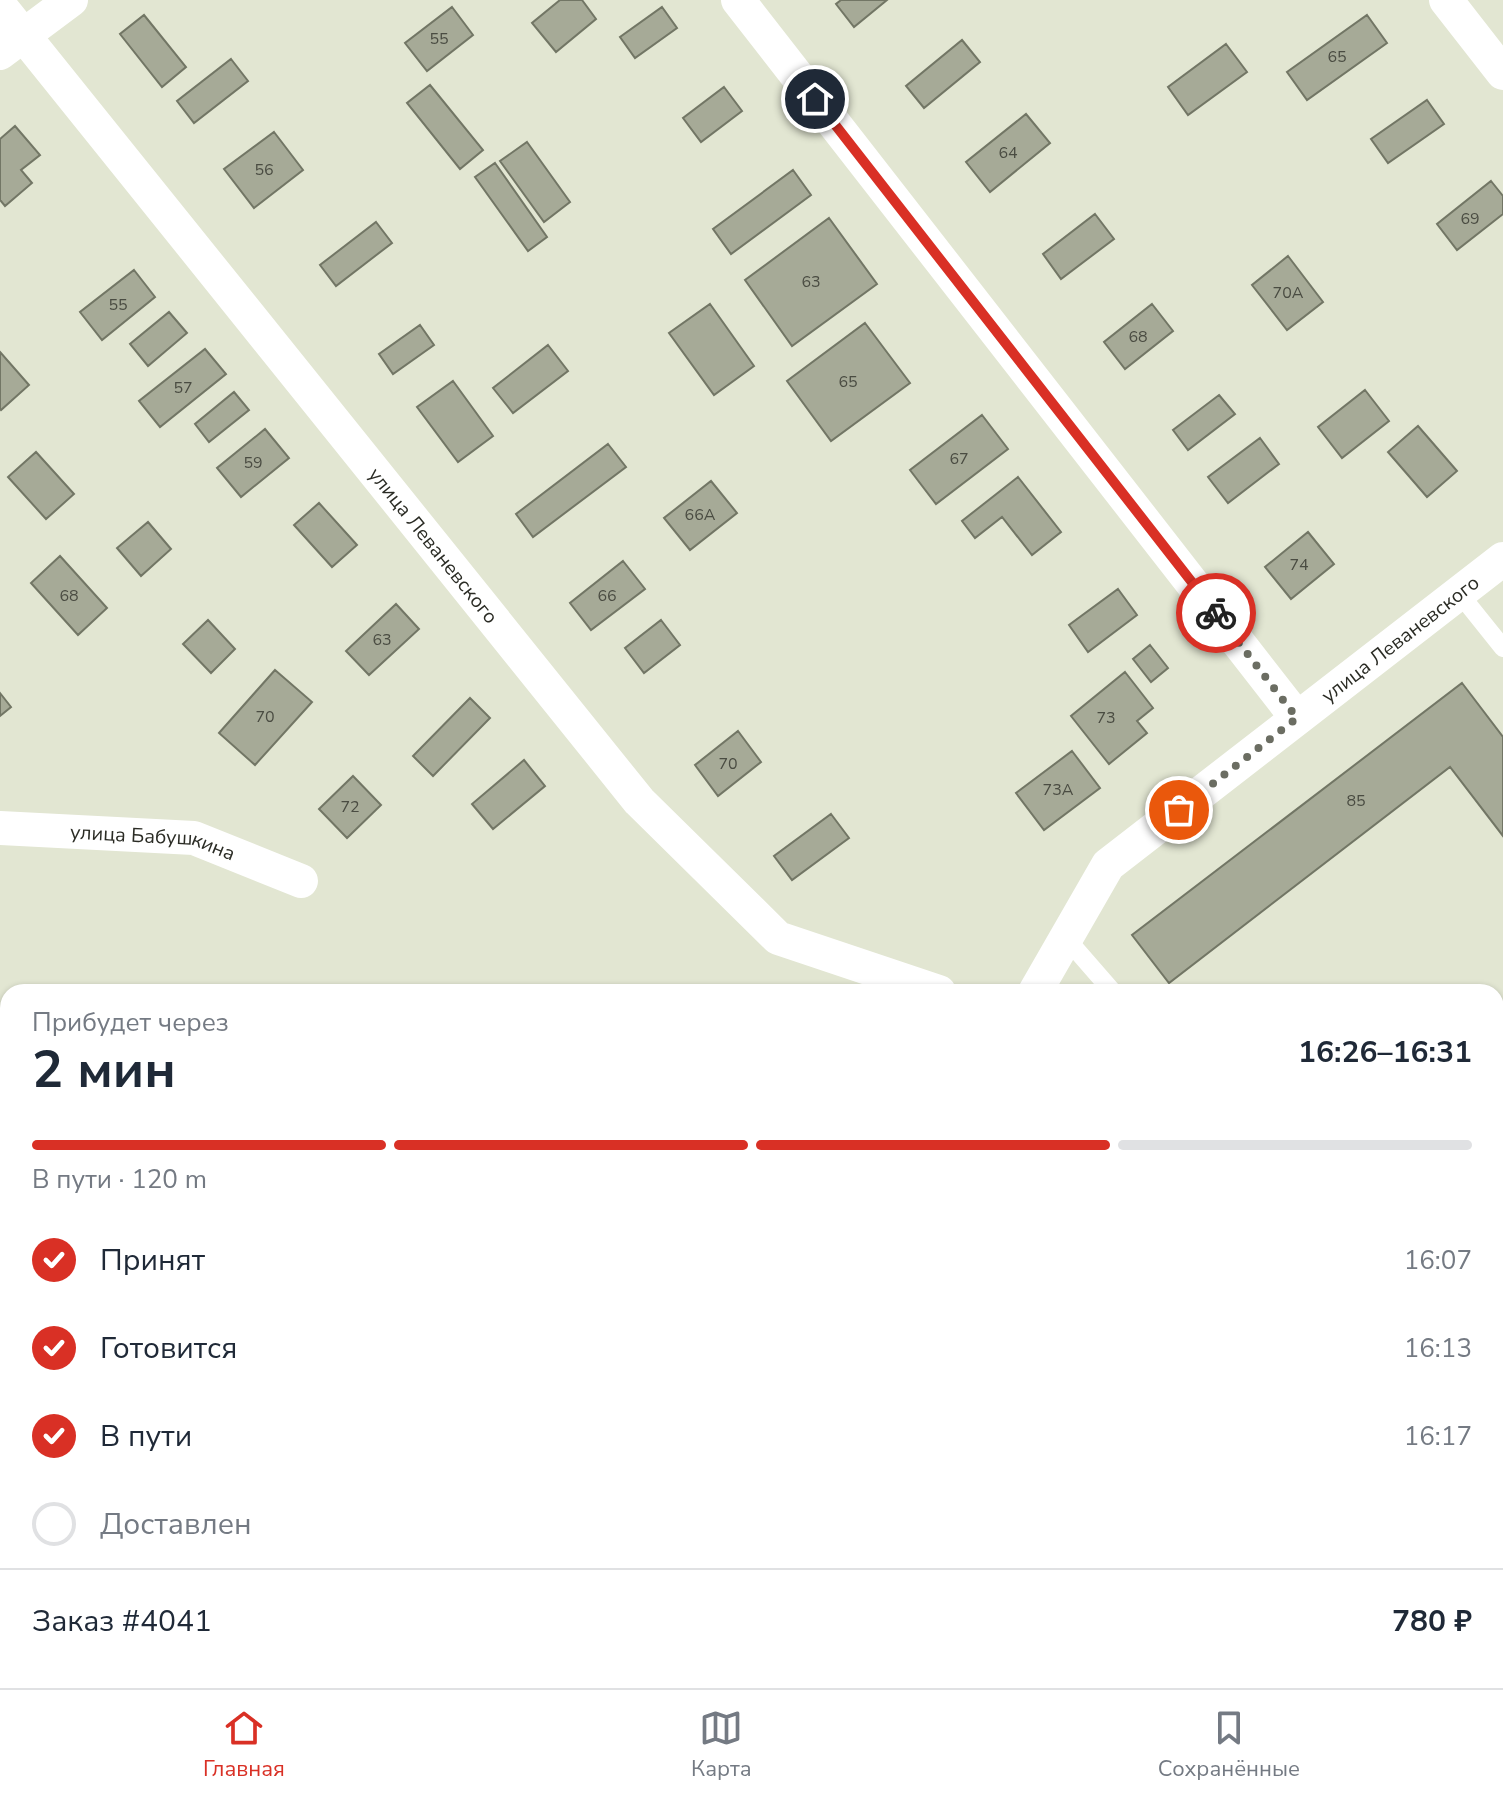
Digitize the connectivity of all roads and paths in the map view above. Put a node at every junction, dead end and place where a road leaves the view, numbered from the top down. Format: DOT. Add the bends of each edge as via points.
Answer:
graph roads {
  1 [pos="71,0"];
  2 [pos="738,0"];
  3 [pos="1446,0"];
  4 [pos="0,6"];
  5 [pos="11,45"];
  6 [pos="1503,73"];
  7 [pos="1503,559"];
  8 [pos="1459,593"];
  9 [pos="1503,648"];
  10 [pos="1297,718"];
  11 [pos="0,828"];
  12 [pos="301,881"];
  13 [pos="1066,938"];
  14 [pos="915,984"];
  15 [pos="1040,984"];
  16 [pos="1106,984"];
  1 -- 5 [label="street"];
  2 -- 10 [label="street"];
  3 -- 6 [label="street"];
  4 -- 5 [label="street, улица Леваневского"];
  5 -- 14 [label="street, улица Леваневского" via="639,801 778,938"];
  7 -- 8 [label="street, улица Леваневского"];
  8 -- 9 [label="lane"];
  8 -- 10 [label="street, улица Леваневского"];
  10 -- 13 [label="street, улица Леваневского" via="1108,865"];
  11 -- 12 [label="street, улица Бабушкина" via="194,838"];
  13 -- 15 [label="street, улица Леваневского"];
  13 -- 16 [label="lane"];
}
